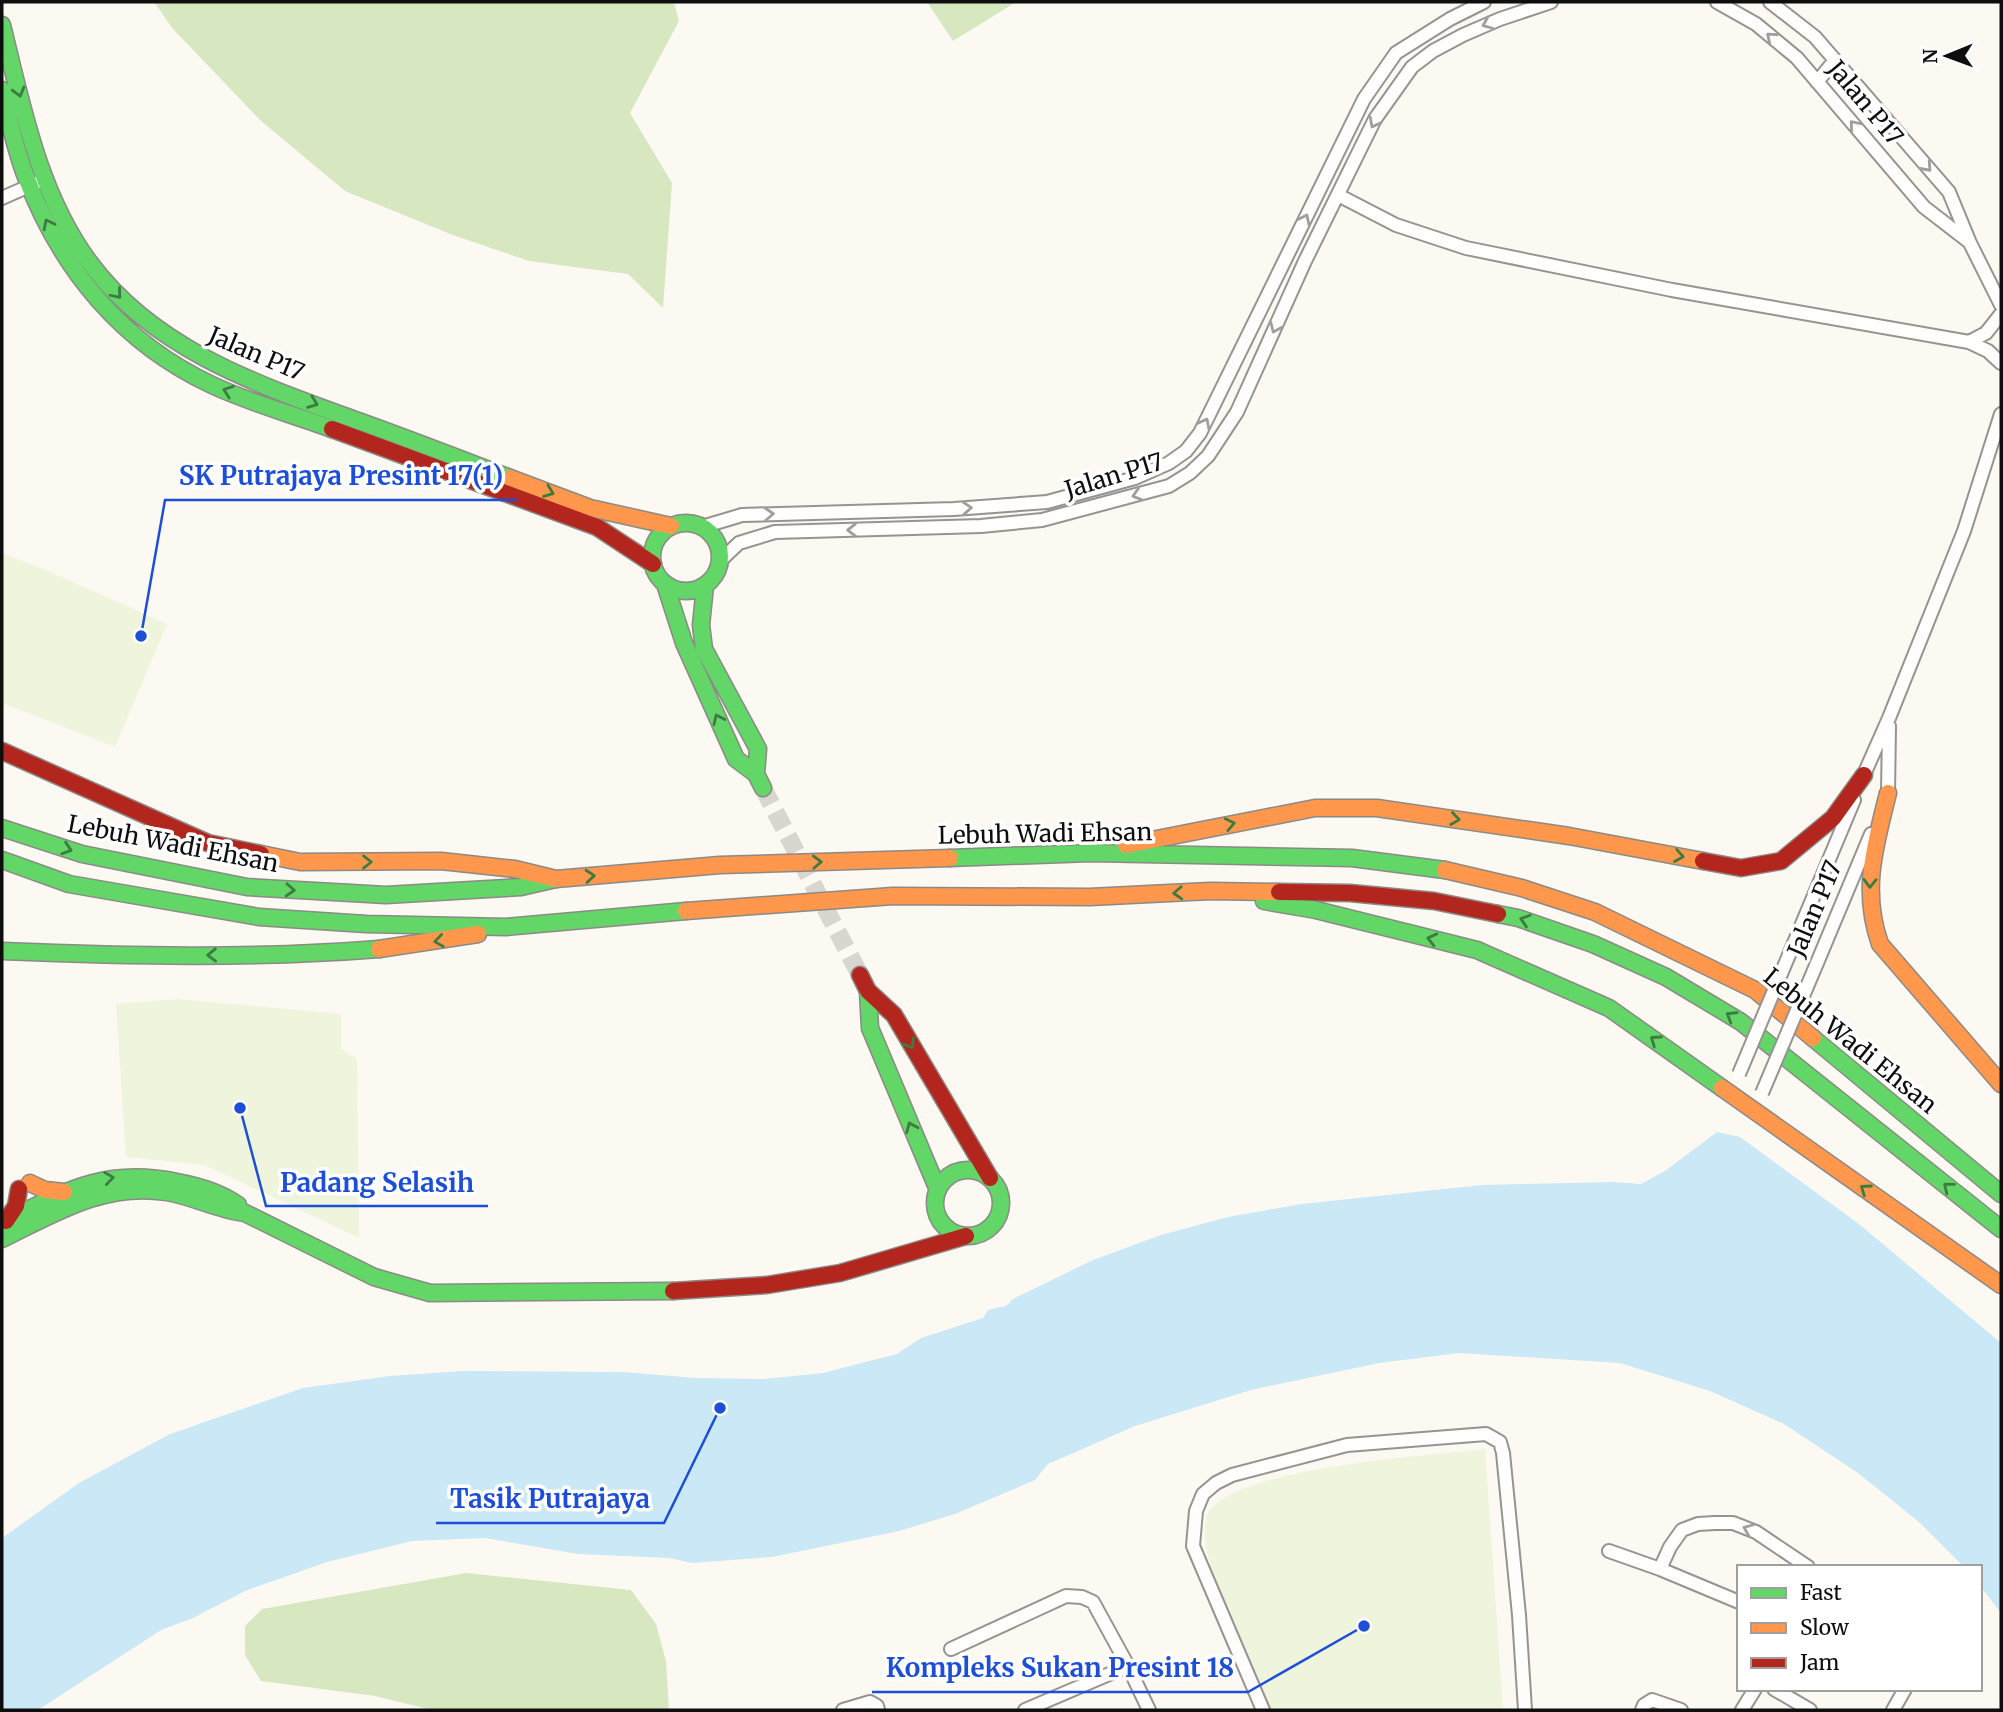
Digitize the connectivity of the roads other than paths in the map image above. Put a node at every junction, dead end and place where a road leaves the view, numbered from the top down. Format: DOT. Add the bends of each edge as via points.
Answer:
graph roads {
  1 [pos="1484,2"];
  2 [pos="1551,2"];
  3 [pos="1717,2"];
  4 [pos="1770,2"];
  5 [pos="2,26"];
  6 [pos="1396,53"];
  7 [pos="1835,60"];
  8 [pos="1412,67"];
  9 [pos="1817,82"];
  10 [pos="2,90"];
  11 [pos="46,179"];
  12 [pos="29,186"];
  13 [pos="1338,195"];
  14 [pos="2,198"];
  15 [pos="1970,243"];
  16 [pos="2001,305"];
  17 [pos="2001,314"];
  18 [pos="1969,342"];
  19 [pos="2001,363"];
  20 [pos="2001,414"];
  21 [pos="671,526"];
  22 [pos="702,527"];
  23 [pos="720,561"];
  24 [pos="653,564"];
  25 [pos="665,584"];
  26 [pos="705,586"];
  27 [pos="1889,718"];
  28 [pos="2,751"];
  29 [pos="1864,775"];
  30 [pos="1888,793"];
  31 [pos="2,828"];
  32 [pos="1091,853"];
  33 [pos="2,860"];
  34 [pos="556,879"];
  35 [pos="1210,891"];
  36 [pos="506,927"];
  37 [pos="2,951"];
  38 [pos="860,975"];
  39 [pos="868,991"];
  40 [pos="2001,1084"];
  41 [pos="1730,1094"];
  42 [pos="1755,1112"];
  43 [pos="990,1178"];
  44 [pos="938,1190"];
  45 [pos="64,1192"];
  46 [pos="2001,1194"];
  47 [pos="935,1208"];
  48 [pos="38,1213"];
  49 [pos="245,1213"];
  50 [pos="4,1222"];
  51 [pos="2001,1229"];
  52 [pos="966,1237"];
  53 [pos="2,1239"];
  54 [pos="923,1248"];
  55 [pos="2001,1285"];
  56 [pos="1609,1551"];
  57 [pos="1805,1565"];
  58 [pos="1660,1569"];
  59 [pos="1737,1601"];
  60 [pos="951,1649"];
  61 [pos="1128,1666"];
  62 [pos="1754,1691"];
  63 [pos="1777,1691"];
  64 [pos="1904,1691"];
  65 [pos="843,1710"];
  66 [pos="878,1710"];
  67 [pos="1025,1710"];
  68 [pos="1149,1710"];
  69 [pos="1263,1710"];
  70 [pos="1525,1710"];
  71 [pos="1642,1710"];
  72 [pos="1681,1710"];
  73 [pos="1742,1710"];
  74 [pos="1810,1710"];
  75 [pos="1893,1710"];
  1 -- 6 [label="street, Jalan P17"];
  2 -- 8 [label="street, Jalan P17, one-way" via="1463,35"];
  9 -- 3 [label="street, Jalan P17, one-way" via="1797,58 1756,24"];
  4 -- 7 [label="street, Jalan P17" via="1815,37"];
  5 -- 11 [label="main road, Jalan P17, one-way"];
  6 -- 8 [label="street"];
  22 -- 6 [label="street, Jalan P17, one-way" via="742,516 1047,502 1135,478 1169,463 1200,433 1364,99"];
  7 -- 9 [label="street"];
  7 -- 15 [label="street, Jalan P17, one-way" via="1949,192"];
  8 -- 13 [label="street, Jalan P17, one-way" via="1376,119"];
  15 -- 9 [label="street, Jalan P17, one-way" via="1924,207"];
  10 -- 12 [label="main road, Jalan P17"];
  11 -- 12 [label="street"];
  11 -- 21 [label="main road, Jalan P17, one-way" via="73,235 125,305 188,349 242,377 579,504"];
  12 -- 14 [label="street"];
  24 -- 12 [label="main road, Jalan P17, one-way" via="597,527 556,510 214,386 177,367 128,332 87,286 51,231"];
  13 -- 18 [label="street" via="1396,225 1466,248"];
  13 -- 23 [label="street, Jalan P17, one-way" via="1224,435 1190,473 1169,486 1031,522 775,533 739,543"];
  15 -- 16 [label="street, Jalan P17"];
  17 -- 18 [label="street" via="1986,333"];
  18 -- 19 [label="street"];
  20 -- 27 [label="street, Jalan P17" via="1964,531"];
  21 -- 22 [label="main road" via="687,523"];
  21 -- 24 [label="main road" via="655,542"];
  22 -- 23 [label="main road" via="718,545"];
  23 -- 26 [label="main road"];
  24 -- 25 [label="main road"];
  25 -- 26 [label="main road" via="685,592"];
  26 -- 25 [label="main road, one-way" via="699,626 704,649 758,749 759,781 736,759 684,643"];
  27 -- 29 [label="street, Jalan P17"];
  27 -- 30 [label="street, Jalan P17"];
  28 -- 34 [label="main road, one-way" via="208,843 300,862 442,861"];
  32 -- 29 [label="main road, one-way" via="1315,808 1377,808 1569,836 1741,868 1781,861 1833,818"];
  29 -- 41 [label="street, Jalan P17, bridge"];
  30 -- 40 [label="main road, one-way" via="1870,864 1873,927 1880,944"];
  30 -- 42 [label="street, Jalan P17, bridge"];
  31 -- 34 [label="main road, Lebuh Wadi Ehsan, one-way" via="82,854 247,887 386,895 521,887"];
  34 -- 32 [label="main road, Lebuh Wadi Ehsan, one-way" via="720,865"];
  32 -- 46 [label="main road, Lebuh Wadi Ehsan" via="1352,858 1438,868 1595,912 1755,990"];
  33 -- 36 [label="main road" via="69,884 260,917"];
  35 -- 36 [label="main road, one-way" via="1090,897 893,895"];
  41 -- 35 [label="main road, one-way" via="1609,1008 1477,950 1316,910"];
  51 -- 35 [label="main road, one-way" via="1741,1022 1666,977 1593,944 1518,918 1434,901 1350,893"];
  36 -- 37 [label="main road, one-way" via="359,952 117,956"];
  38 -- 39 [label="main road"];
  39 -- 43 [label="main road, one-way" via="894,1016"];
  44 -- 39 [label="main road, one-way" via="870,1028"];
  41 -- 42 [label="main road"];
  55 -- 42 [label="main road, one-way"];
  43 -- 44 [label="main road" via="961,1171 943,1181"];
  43 -- 52 [label="main road" via="999,1191 1000,1211 990,1228"];
  44 -- 47 [label="main road"];
  45 -- 48 [label="main road"];
  45 -- 49 [label="main road, one-way" via="111,1176 149,1176 205,1188 236,1202"];
  45 -- 50 [label="main road" via="25,1186"];
  47 -- 52 [label="main road" via="949,1231"];
  47 -- 54 [label="main road" via="933,1230"];
  48 -- 49 [label="main road" via="132,1189 169,1192"];
  48 -- 50 [label="main road"];
  48 -- 53 [label="main road"];
  49 -- 54 [label="main road" via="373,1277 430,1293 722,1290 840,1273"];
  52 -- 54 [label="main road"];
  56 -- 58 [label="street"];
  57 -- 58 [label="street, one-way" via="1756,1532 1733,1523 1715,1523 1682,1530"];
  58 -- 59 [label="street"];
  60 -- 61 [label="street" via="1074,1595 1093,1602"];
  61 -- 67 [label="street"];
  61 -- 68 [label="street"];
  62 -- 73 [label="street"];
  63 -- 74 [label="street"];
  64 -- 75 [label="street"];
  65 -- 66 [label="street" via="870,1702"];
  69 -- 70 [label="street" via="1193,1546 1196,1511 1203,1494 1232,1475 1347,1445 1486,1434 1500,1442 1503,1453"];
  71 -- 72 [label="street" via="1653,1700"];
}
